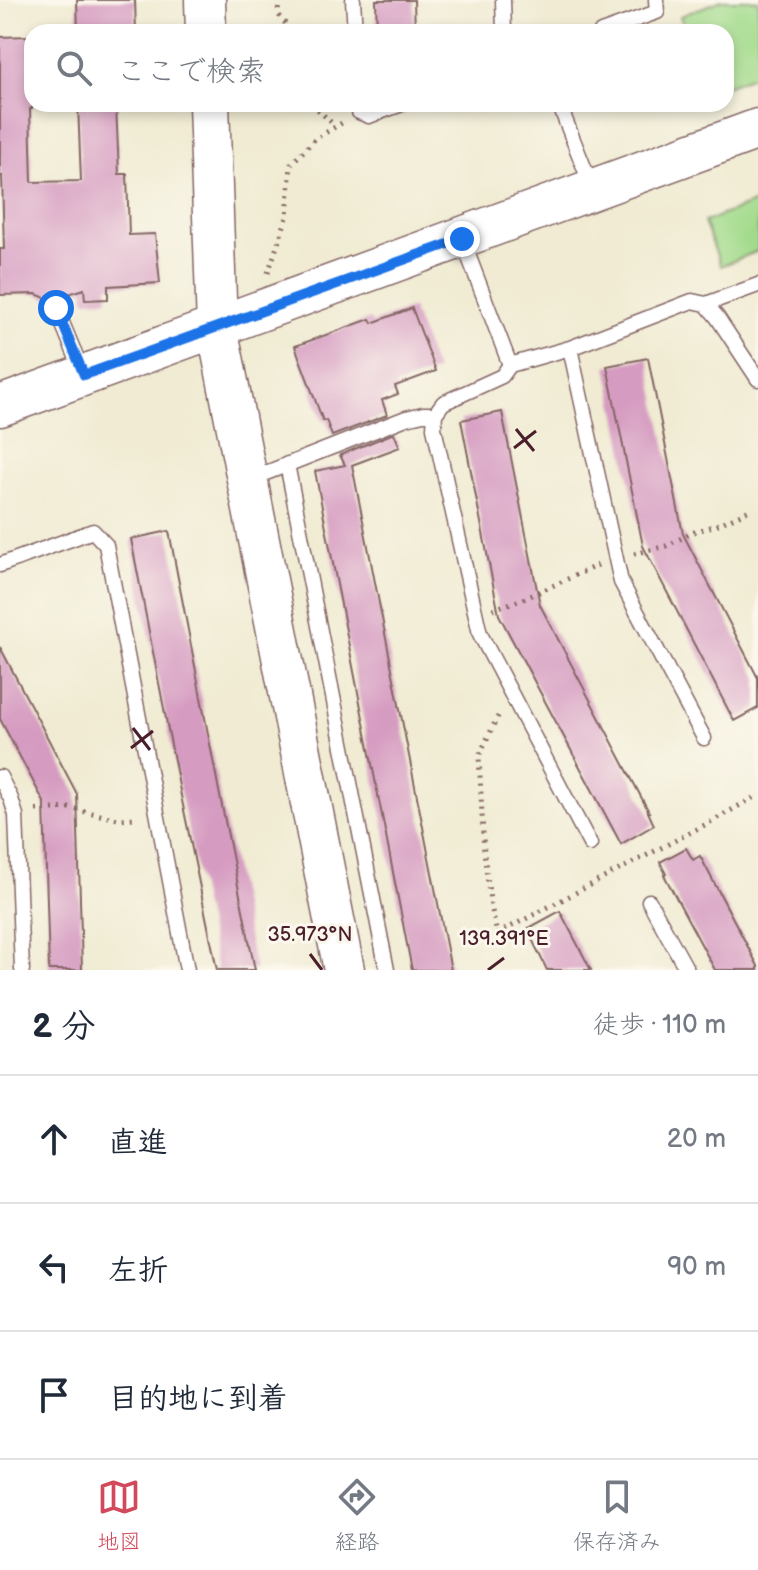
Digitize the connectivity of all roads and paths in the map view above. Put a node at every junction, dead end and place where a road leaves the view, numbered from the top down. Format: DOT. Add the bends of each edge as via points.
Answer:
graph roads {
  1 [pos="205,0"];
  2 [pos="279,0"];
  3 [pos="353,0"];
  4 [pos="503,0"];
  5 [pos="656,0"];
  6 [pos="206,24"];
  7 [pos="286,24"];
  8 [pos="354,24"];
  9 [pos="504,24"];
  10 [pos="623,24"];
  11 [pos="209,112"];
  12 [pos="320,112"];
  13 [pos="354,112"];
  14 [pos="562,112"];
  15 [pos="335,126"];
  16 [pos="758,129"];
  17 [pos="593,190"];
  18 [pos="462,239"];
  19 [pos="268,275"];
  20 [pos="758,285"];
  21 [pos="706,304"];
  22 [pos="56,308"];
  23 [pos="217,327"];
  24 [pos="570,348"];
  25 [pos="510,365"];
  26 [pos="84,375"];
  27 [pos="758,379"];
  28 [pos="0,406"];
  29 [pos="435,414"];
  30 [pos="287,464"];
  31 [pos="247,480"];
  32 [pos="0,565"];
  33 [pos="510,692"];
  34 [pos="704,738"];
  35 [pos="0,777"];
  36 [pos="758,795"];
  37 [pos="156,808"];
  38 [pos="16,815"];
  39 [pos="590,844"];
  40 [pos="649,901"];
  41 [pos="22,970"];
  42 [pos="187,970"];
  43 [pos="344,970"];
  44 [pos="387,970"];
  45 [pos="687,970"];
  1 -- 6 [label="street"];
  2 -- 7 [label="path" via="278,14"];
  3 -- 8 [label="lane"];
  4 -- 9 [label="lane"];
  5 -- 10 [label="lane" via="657,12"];
  11 -- 23 [label="street"];
  12 -- 15 [label="path"];
  13 -- 15 [label="path"];
  14 -- 17 [label="lane"];
  15 -- 19 [label="path" via="291,164 287,217"];
  16 -- 17 [label="street"];
  17 -- 18 [label="street"];
  18 -- 23 [label="street"];
  18 -- 25 [label="lane"];
  20 -- 21 [label="lane"];
  21 -- 24 [label="lane" via="692,301"];
  21 -- 27 [label="lane"];
  22 -- 26 [label="lane"];
  23 -- 26 [label="street"];
  23 -- 31 [label="street"];
  24 -- 25 [label="lane"];
  24 -- 34 [label="lane" via="621,582"];
  25 -- 29 [label="lane" via="502,376 443,403"];
  26 -- 28 [label="street"];
  29 -- 30 [label="lane" via="406,418"];
  29 -- 33 [label="lane" via="480,634"];
  30 -- 31 [label="lane"];
  30 -- 44 [label="lane"];
  31 -- 43 [label="street"];
  32 -- 37 [label="lane" via="93,531 106,545"];
  33 -- 36 [label="path" via="479,756 484,853 497,934"];
  33 -- 39 [label="lane"];
  35 -- 38 [label="lane"];
  37 -- 38 [label="path" via="140,817 118,819 69,808"];
  37 -- 42 [label="lane"];
  38 -- 41 [label="lane"];
  40 -- 45 [label="lane"];
}
